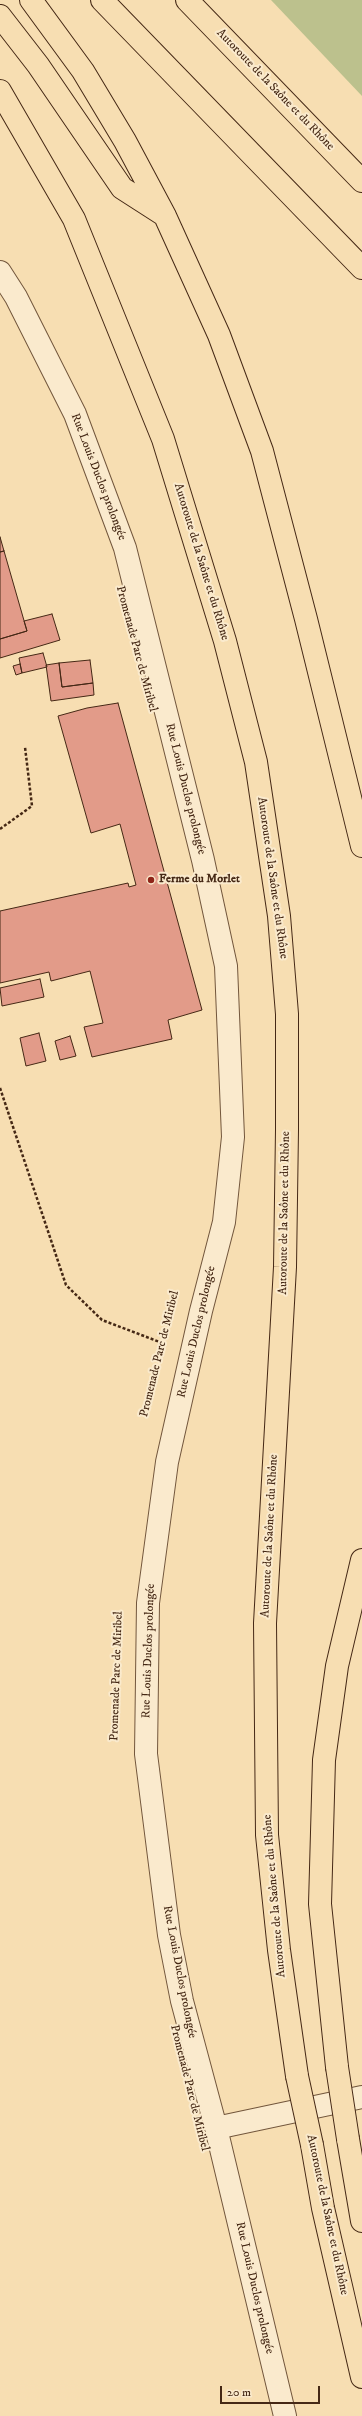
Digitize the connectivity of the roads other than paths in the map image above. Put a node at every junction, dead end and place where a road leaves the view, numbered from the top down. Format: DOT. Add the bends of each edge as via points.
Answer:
graph roads {
  1 [pos="31,0"];
  2 [pos="102,0"];
  3 [pos="187,0"];
  4 [pos="0,16"];
  5 [pos="0,91"];
  6 [pos="362,181"];
  7 [pos="165,216"];
  8 [pos="362,268"];
  9 [pos="0,272"];
  10 [pos="362,846"];
  11 [pos="362,1560"];
  12 [pos="362,2097"];
  13 [pos="216,2128"];
  14 [pos="362,2221"];
  15 [pos="362,2377"];
  16 [pos="285,2416"];
  1 -- 7 [label="highway" via="82,71 125,141"];
  2 -- 8 [label="highway"];
  3 -- 6 [label="highway, Autoroute de la Saône et du Rhône"];
  4 -- 7 [label="highway" via="38,65 122,188"];
  5 -- 15 [label="highway, Autoroute de la Saône et du Rhône, bridge" via="74,219 163,439 225,641 256,762 278,908 287,1014 285,1267 265,1623 268,1835 279,1950 298,2076 323,2208"];
  7 -- 10 [label="highway" via="219,335 262,451"];
  9 -- 13 [label="street, Rue Louis Duclos prolongée" via="16,297 75,414 125,548 203,860 226,966 233,1136 225,1214 167,1462 148,1603 146,1754 169,1934 182,2001"];
  11 -- 14 [label="highway, bridge" via="337,1666 324,1760 320,1904 337,2067"];
  12 -- 13 [label="street"];
  13 -- 16 [label="street, Rue Louis Duclos prolongée"];
}
